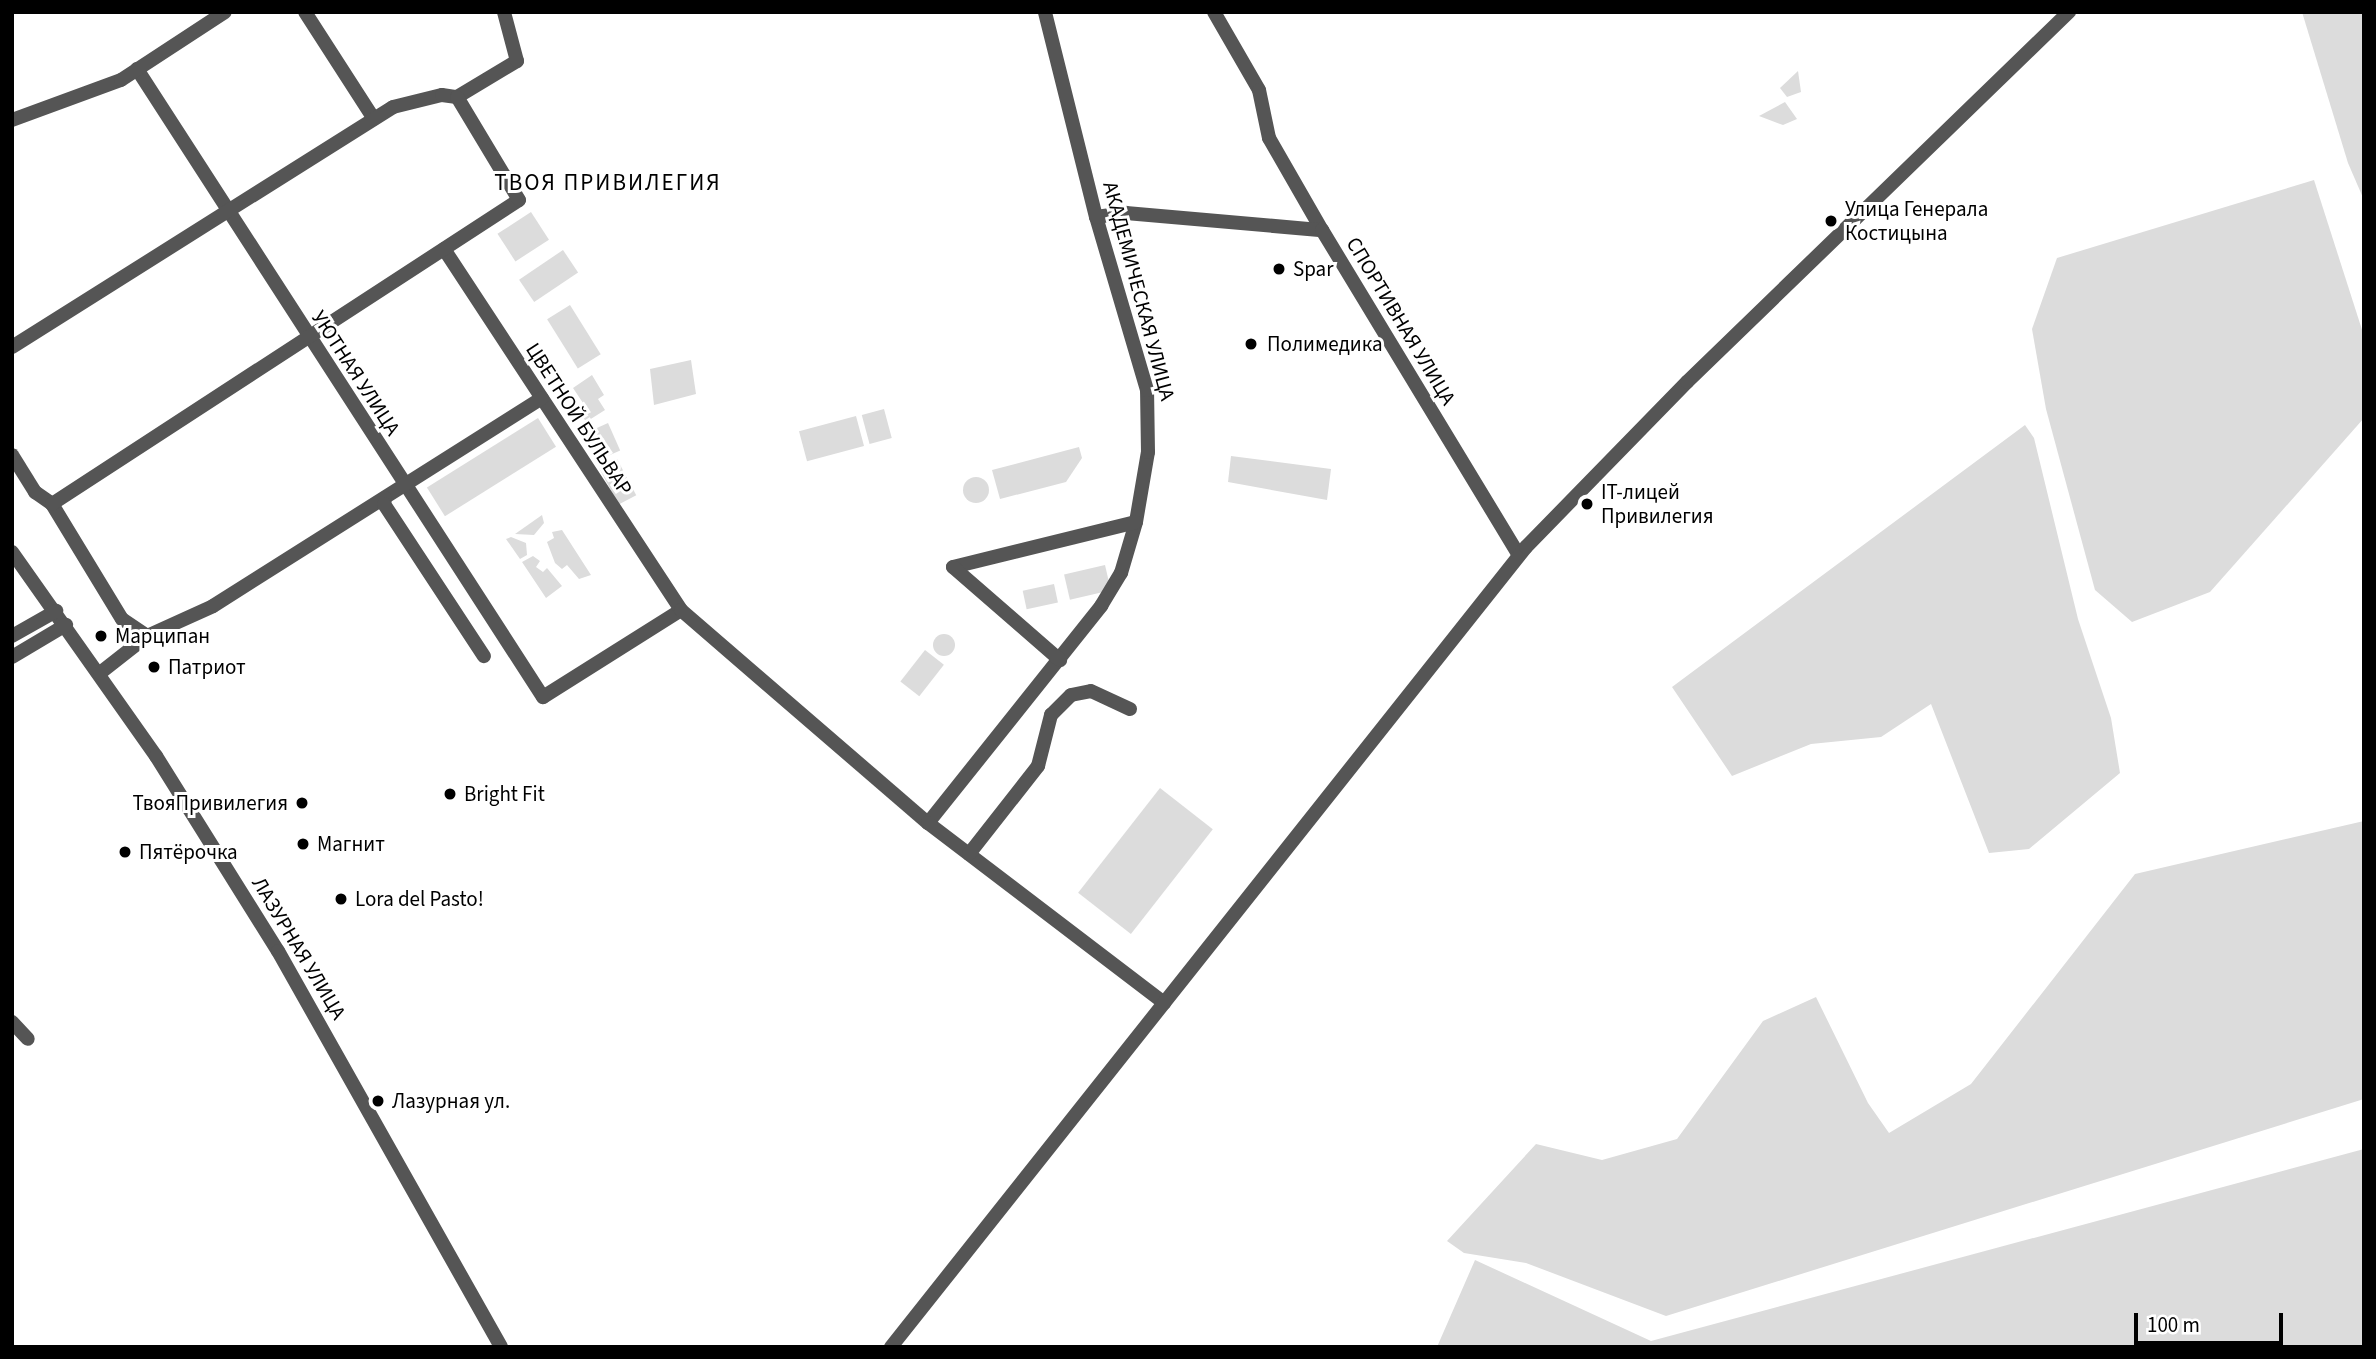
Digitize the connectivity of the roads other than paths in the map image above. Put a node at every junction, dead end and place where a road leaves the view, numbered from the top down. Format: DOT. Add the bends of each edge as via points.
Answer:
graph roads {
  1 [pos="225,12"];
  2 [pos="304,12"];
  3 [pos="504,12"];
  4 [pos="1045,12"];
  5 [pos="1214,12"];
  6 [pos="2069,12"];
  7 [pos="137,69"];
  8 [pos="457,97"];
  9 [pos="374,118"];
  10 [pos="12,120"];
  11 [pos="229,211"];
  12 [pos="1097,217"];
  13 [pos="1322,230"];
  14 [pos="444,249"];
  15 [pos="306,336"];
  16 [pos="12,348"];
  17 [pos="541,398"];
  18 [pos="12,455"];
  19 [pos="405,487"];
  20 [pos="384,498"];
  21 [pos="52,505"];
  22 [pos="1136,522"];
  23 [pos="12,552"];
  24 [pos="1519,555"];
  25 [pos="681,610"];
  26 [pos="56,611"];
  27 [pos="66,625"];
  28 [pos="12,636"];
  29 [pos="147,636"];
  30 [pos="484,656"];
  31 [pos="12,657"];
  32 [pos="1060,660"];
  33 [pos="100,673"];
  34 [pos="1130,709"];
  35 [pos="928,822"];
  36 [pos="969,854"];
  37 [pos="1164,1003"];
  38 [pos="12,1022"];
  39 [pos="29,1039"];
  40 [pos="501,1347"];
  41 [pos="891,1347"];
  1 -- 7 [label="street"];
  2 -- 9 [label="street"];
  3 -- 8 [label="street" via="517,61"];
  4 -- 12 [label="street, АКАДЕМИЧЕСКАЯ УЛИЦА"];
  5 -- 13 [label="street" via="1259,90 1269,138"];
  6 -- 24 [label="street" via="1677,392"];
  7 -- 10 [label="street" via="121,80"];
  7 -- 11 [label="street, УЮТНАЯ УЛИЦА"];
  8 -- 9 [label="street" via="442,95 393,107"];
  8 -- 14 [label="street" via="519,200"];
  9 -- 11 [label="street"];
  11 -- 15 [label="street, УЮТНАЯ УЛИЦА"];
  11 -- 16 [label="street"];
  12 -- 13 [label="street, СПОРТИВНАЯ УЛИЦА" via="1126,213"];
  12 -- 22 [label="street, АКАДЕМИЧЕСКАЯ УЛИЦА" via="1150,402"];
  13 -- 24 [label="street, СПОРТИВНАЯ УЛИЦА"];
  14 -- 15 [label="street"];
  14 -- 17 [label="street, ЦВЕТНОЙ БУЛЬВАР"];
  15 -- 19 [label="street, УЮТНАЯ УЛИЦА"];
  15 -- 21 [label="street"];
  17 -- 19 [label="street"];
  17 -- 25 [label="street, ЦВЕТНОЙ БУЛЬВАР"];
  18 -- 21 [label="street" via="35,492"];
  19 -- 20 [label="street"];
  19 -- 25 [label="street, УЮТНАЯ УЛИЦА" via="543,697"];
  20 -- 29 [label="street" via="214,606"];
  20 -- 30 [label="street"];
  21 -- 29 [label="street" via="122,620"];
  22 -- 32 [label="street, АКАДЕМИЧЕСКАЯ УЛИЦА" via="1121,573"];
  22 -- 32 [label="street" via="953,567"];
  23 -- 26 [label="street, ЛАЗУРНАЯ УЛИЦА"];
  24 -- 37 [label="street"];
  25 -- 35 [label="street, ЦВЕТНОЙ БУЛЬВАР"];
  26 -- 27 [label="street, ЛАЗУРНАЯ УЛИЦА"];
  26 -- 28 [label="street"];
  27 -- 31 [label="street"];
  27 -- 33 [label="street, ЛАЗУРНАЯ УЛИЦА"];
  29 -- 33 [label="street"];
  32 -- 35 [label="street, АКАДЕМИЧЕСКАЯ УЛИЦА"];
  33 -- 40 [label="street, ЛАЗУРНАЯ УЛИЦА" via="278,951"];
  34 -- 36 [label="street" via="1091,691 1071,695 1051,715 1038,766"];
  35 -- 36 [label="street, ЦВЕТНОЙ БУЛЬВАР"];
  36 -- 37 [label="street, ЦВЕТНОЙ БУЛЬВАР"];
  37 -- 41 [label="street"];
  38 -- 39 [label="street"];
}
